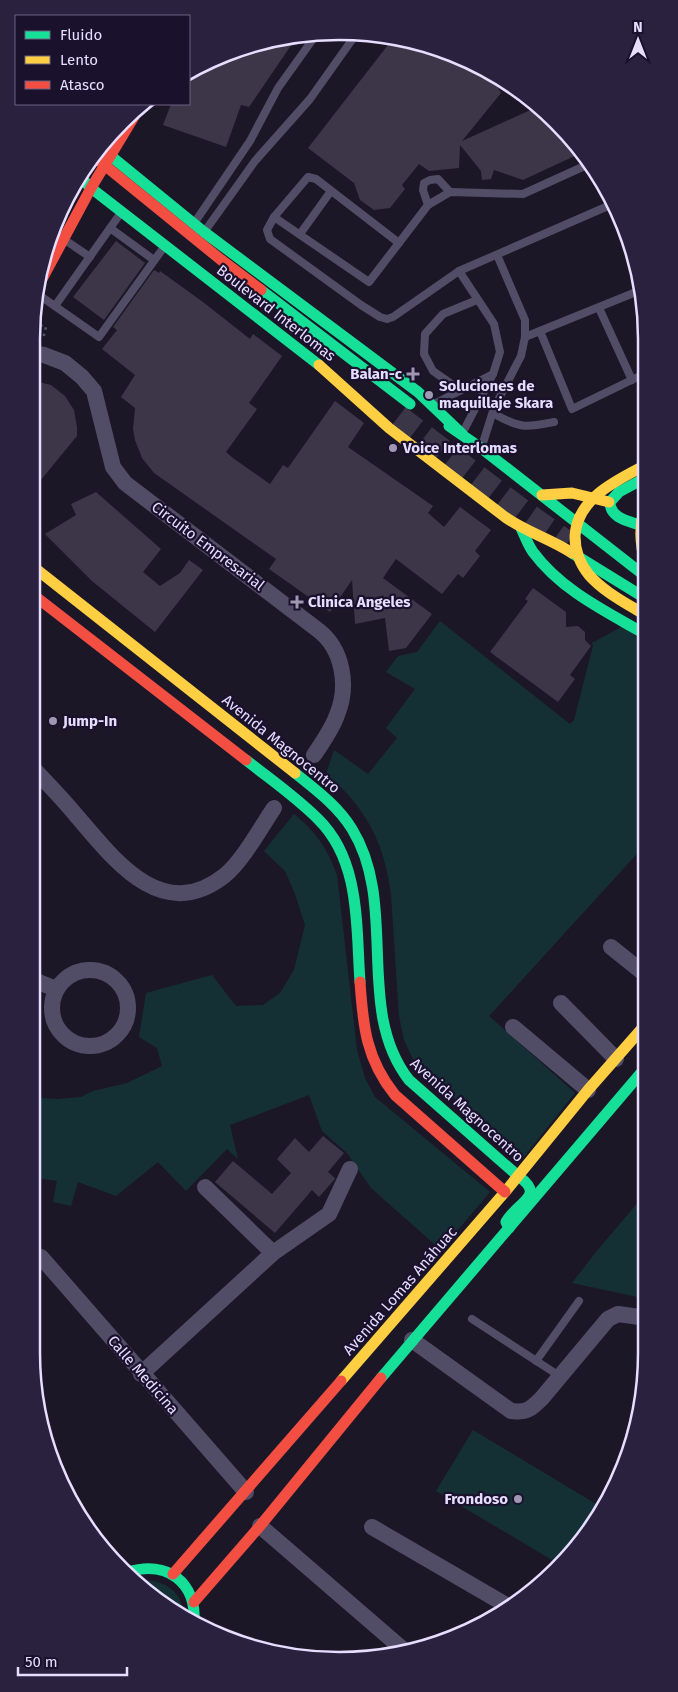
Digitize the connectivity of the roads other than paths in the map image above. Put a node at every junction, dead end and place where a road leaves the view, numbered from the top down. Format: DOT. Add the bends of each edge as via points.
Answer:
graph roads {
  1 [pos="351,41"];
  2 [pos="311,42"];
  3 [pos="126,130"];
  4 [pos="103,155"];
  5 [pos="110,156"];
  6 [pos="101,158"];
  7 [pos="583,167"];
  8 [pos="84,182"];
  9 [pos="91,188"];
  10 [pos="331,191"];
  11 [pos="450,192"];
  12 [pos="428,205"];
  13 [pos="607,207"];
  14 [pos="122,212"];
  15 [pos="274,217"];
  16 [pos="194,224"];
  17 [pos="110,228"];
  18 [pos="204,232"];
  19 [pos="300,234"];
  20 [pos="64,239"];
  21 [pos="398,243"];
  22 [pos="165,245"];
  23 [pos="498,255"];
  24 [pos="90,257"];
  25 [pos="154,260"];
  26 [pos="49,266"];
  27 [pos="459,271"];
  28 [pos="634,293"];
  29 [pos="43,297"];
  30 [pos="477,300"];
  31 [pos="55,306"];
  32 [pos="599,308"];
  33 [pos="540,331"];
  34 [pos="525,337"];
  35 [pos="40,354"];
  36 [pos="310,356"];
  37 [pos="493,374"];
  38 [pos="638,377"];
  39 [pos="632,380"];
  40 [pos="453,385"];
  41 [pos="374,400"];
  42 [pos="433,405"];
  43 [pos="498,416"];
  44 [pos="554,422"];
  45 [pos="462,434"];
  46 [pos="481,448"];
  47 [pos="638,470"];
  48 [pos="638,481"];
  49 [pos="542,495"];
  50 [pos="609,502"];
  51 [pos="638,524"];
  52 [pos="521,528"];
  53 [pos="638,570"];
  54 [pos="40,572"];
  55 [pos="638,593"];
  56 [pos="40,600"];
  57 [pos="638,610"];
  58 [pos="638,630"];
  59 [pos="314,755"];
  60 [pos="40,776"];
  61 [pos="274,808"];
  62 [pos="610,946"];
  63 [pos="638,969"];
  64 [pos="40,982"];
  65 [pos="56,988"];
  66 [pos="561,1003"];
  67 [pos="513,1027"];
  68 [pos="638,1033"];
  69 [pos="616,1058"];
  70 [pos="638,1076"];
  71 [pos="588,1090"];
  72 [pos="350,1169"];
  73 [pos="518,1176"];
  74 [pos="205,1187"];
  75 [pos="506,1192"];
  76 [pos="509,1228"];
  77 [pos="273,1253"];
  78 [pos="41,1257"];
  79 [pos="579,1301"];
  80 [pos="638,1317"];
  81 [pos="472,1319"];
  82 [pos="412,1340"];
  83 [pos="536,1361"];
  84 [pos="142,1374"];
  85 [pos="560,1377"];
  86 [pos="246,1492"];
  87 [pos="260,1526"];
  88 [pos="372,1527"];
  89 [pos="134,1570"];
  90 [pos="173,1574"];
  91 [pos="194,1602"];
  92 [pos="503,1603"];
  93 [pos="195,1615"];
  94 [pos="399,1646"];
  1 -- 18 [label="lane" via="310,99 256,161"];
  2 -- 16 [label="lane" via="278,88 250,140"];
  3 -- 5 [label="main road"];
  4 -- 5 [label="main road, Boulevard Interlomas"];
  5 -- 9 [label="main road"];
  5 -- 16 [label="main road, Boulevard Interlomas"];
  6 -- 45 [label="main road, Boulevard Interlomas, bridge" via="220,259 410,404"];
  7 -- 11 [label="lane" via="522,194"];
  8 -- 9 [label="main road, Boulevard Interlomas"];
  9 -- 14 [label="main road, Boulevard Interlomas"];
  9 -- 20 [label="main road"];
  10 -- 15 [label="lane" via="308,177"];
  10 -- 19 [label="lane"];
  10 -- 21 [label="lane"];
  11 -- 12 [label="lane"];
  11 -- 12 [label="lane" via="438,179 430,180 424,184 423,190"];
  12 -- 21 [label="lane"];
  13 -- 23 [label="lane"];
  14 -- 17 [label="lane"];
  14 -- 22 [label="main road, Boulevard Interlomas"];
  15 -- 19 [label="lane"];
  15 -- 27 [label="lane" via="267,230 270,239 380,318 393,317"];
  16 -- 18 [label="main road, Boulevard Interlomas"];
  17 -- 24 [label="lane"];
  17 -- 25 [label="lane"];
  18 -- 42 [label="main road, Boulevard Interlomas"];
  19 -- 21 [label="lane" via="369,282"];
  20 -- 24 [label="lane"];
  20 -- 26 [label="main road"];
  22 -- 25 [label="lane"];
  22 -- 36 [label="main road, Boulevard Interlomas"];
  23 -- 27 [label="lane"];
  23 -- 34 [label="lane" via="525,320"];
  24 -- 31 [label="lane"];
  25 -- 31 [label="lane" via="99,337"];
  27 -- 30 [label="lane"];
  28 -- 32 [label="lane"];
  29 -- 31 [label="lane"];
  30 -- 37 [label="lane" via="494,324 500,352"];
  30 -- 40 [label="lane" via="443,314 425,334 424,354 433,371"];
  32 -- 33 [label="lane"];
  32 -- 39 [label="lane"];
  33 -- 34 [label="lane"];
  33 -- 39 [label="lane" via="572,409"];
  34 -- 46 [label="lane" via="521,356 494,408"];
  35 -- 59 [label="street, Circuito Empresarial" via="65,364 94,391 114,467 125,483 331,641 339,657 342,690 338,712"];
  36 -- 41 [label="main road"];
  36 -- 52 [label="main road, Boulevard Interlomas" via="389,428"];
  37 -- 42 [label="lane"];
  37 -- 45 [label="lane"];
  38 -- 39 [label="lane"];
  42 -- 45 [label="main road, Boulevard Interlomas"];
  43 -- 44 [label="lane" via="522,426"];
  45 -- 46 [label="main road, Boulevard Interlomas"];
  46 -- 49 [label="main road, Boulevard Interlomas"];
  47 -- 57 [label="main road, bridge" via="588,502 578,520 575,541 579,560 590,576"];
  48 -- 50 [label="main road" via="613,496"];
  49 -- 50 [label="main road" via="572,493"];
  49 -- 53 [label="main road, Boulevard Interlomas"];
  50 -- 51 [label="main road" via="615,515"];
  52 -- 55 [label="main road, Boulevard Interlomas" via="560,545"];
  52 -- 58 [label="main road, Boulevard Interlomas" via="532,551 550,572 570,589"];
  54 -- 73 [label="main road, Avenida Magnocentro" via="316,788 341,812 360,843 372,878 383,1018 393,1058 408,1080"];
  56 -- 75 [label="main road" via="304,805 326,826 342,852 352,882 365,1037 376,1068 395,1095"];
  60 -- 61 [label="street" via="110,856 148,886 167,893 208,886 225,875 240,859"];
  62 -- 63 [label="street"];
  64 -- 65 [label="street"];
  65 -- 65 [label="street" via="51,1008 56,1027 70,1041 89,1046 109,1042 123,1027 128,1008 123,989 109,975 90,969 70,974"];
  66 -- 69 [label="street"];
  67 -- 71 [label="street"];
  68 -- 69 [label="main road, Avenida Lomas Anáhuac"];
  69 -- 71 [label="main road, Avenida Lomas Anáhuac"];
  70 -- 76 [label="main road"];
  71 -- 73 [label="main road, Avenida Lomas Anáhuac"];
  72 -- 77 [label="street" via="329,1214"];
  73 -- 75 [label="main road, Avenida Lomas Anáhuac"];
  73 -- 76 [label="main road, Avenida Magnocentro" via="532,1189 528,1198 508,1217"];
  74 -- 77 [label="street"];
  75 -- 86 [label="main road, Avenida Lomas Anáhuac"];
  76 -- 82 [label="main road"];
  77 -- 84 [label="street"];
  78 -- 84 [label="street, Calle Medicina"];
  79 -- 83 [label="lane"];
  80 -- 85 [label="street" via="618,1314 608,1319"];
  81 -- 83 [label="lane"];
  82 -- 85 [label="street" via="511,1411 530,1410"];
  82 -- 87 [label="main road"];
  83 -- 85 [label="lane"];
  84 -- 86 [label="street, Calle Medicina"];
  86 -- 90 [label="main road, Avenida Lomas Anáhuac"];
  87 -- 91 [label="main road"];
  87 -- 94 [label="street"];
  88 -- 92 [label="street"];
  89 -- 90 [label="main road" via="156,1568"];
  90 -- 91 [label="main road" via="186,1587"];
  91 -- 93 [label="main road"];
}
